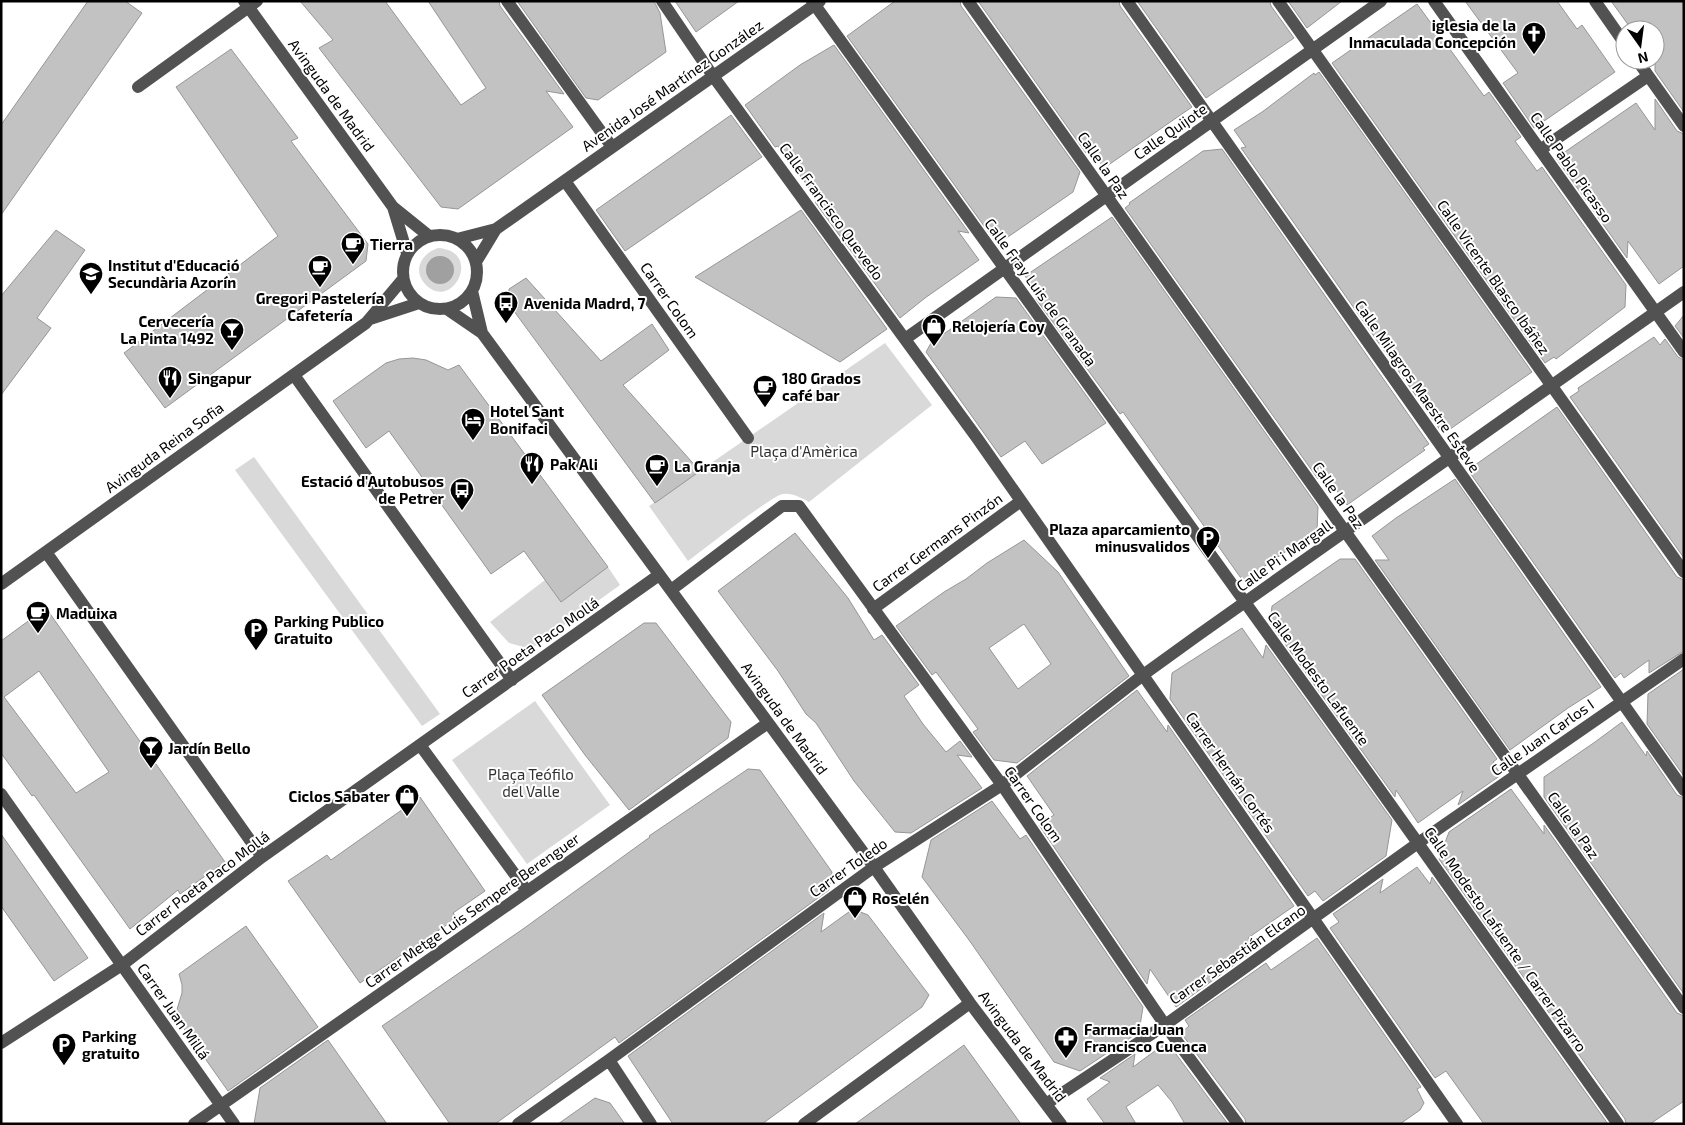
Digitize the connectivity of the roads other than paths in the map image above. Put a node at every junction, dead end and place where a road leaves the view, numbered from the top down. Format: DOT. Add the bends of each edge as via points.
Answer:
graph roads {
  1 [pos="507,1"];
  2 [pos="662,1"];
  3 [pos="968,1"];
  4 [pos="1126,1"];
  5 [pos="1278,1"];
  6 [pos="1382,1"];
  7 [pos="1434,1"];
  8 [pos="1595,1"];
  9 [pos="815,2"];
  10 [pos="250,3"];
  11 [pos="1615,30"];
  12 [pos="1312,50"];
  13 [pos="1644,70"];
  14 [pos="713,76"];
  15 [pos="1648,76"];
  16 [pos="138,87"];
  17 [pos="1212,122"];
  18 [pos="1684,126"];
  19 [pos="612,147"];
  20 [pos="1540,150"];
  21 [pos="565,181"];
  22 [pos="1106,196"];
  23 [pos="393,207"];
  24 [pos="496,229"];
  25 [pos="429,236"];
  26 [pos="457,239"];
  27 [pos="408,253"];
  28 [pos="476,262"];
  29 [pos="1004,268"];
  30 [pos="403,279"];
  31 [pos="472,291"];
  32 [pos="1684,292"];
  33 [pos="419,303"];
  34 [pos="447,309"];
  35 [pos="1655,312"];
  36 [pos="370,319"];
  37 [pos="482,333"];
  38 [pos="905,339"];
  39 [pos="1684,352"];
  40 [pos="294,374"];
  41 [pos="1551,386"];
  42 [pos="748,438"];
  43 [pos="977,438"];
  44 [pos="1449,458"];
  45 [pos="1021,501"];
  46 [pos="1345,532"];
  47 [pos="46,552"];
  48 [pos="1684,572"];
  49 [pos="659,575"];
  50 [pos="1,584"];
  51 [pos="671,590"];
  52 [pos="1244,603"];
  53 [pos="873,608"];
  54 [pos="1196,636"];
  55 [pos="1684,658"];
  56 [pos="1143,675"];
  57 [pos="512,680"];
  58 [pos="1622,702"];
  59 [pos="768,723"];
  60 [pos="420,745"];
  61 [pos="1368,773"];
  62 [pos="1517,774"];
  63 [pos="1002,785"];
  64 [pos="1684,790"];
  65 [pos="1,794"];
  66 [pos="1418,843"];
  67 [pos="262,857"];
  68 [pos="874,867"];
  69 [pos="527,891"];
  70 [pos="1314,919"];
  71 [pos="122,965"];
  72 [pos="970,1003"];
  73 [pos="1684,1008"];
  74 [pos="1165,1025"];
  75 [pos="1,1043"];
  76 [pos="609,1060"];
  77 [pos="1046,1104"];
  78 [pos="220,1105"];
  79 [pos="194,1124"];
  80 [pos="234,1124"];
  81 [pos="518,1124"];
  82 [pos="651,1124"];
  83 [pos="804,1124"];
  84 [pos="1061,1124"];
  85 [pos="1238,1124"];
  86 [pos="1458,1124"];
  87 [pos="1618,1124"];
  1 -- 19 [label="street"];
  2 -- 14 [label="street, Calle Francisco Quevedo"];
  3 -- 22 [label="street, Calle la Paz"];
  4 -- 17 [label="street, Calle Milagros Maestre Esteve"];
  5 -- 12 [label="street, Calle Vicente Blasco Ibáñez"];
  6 -- 12 [label="street, Calle Quijote"];
  7 -- 20 [label="street, Calle Pablo Picasso"];
  8 -- 11 [label="street"];
  9 -- 14 [label="street, Avenida José Martínez González"];
  9 -- 29 [label="street, Calle Fray Luis de Granada"];
  10 -- 16 [label="street"];
  10 -- 23 [label="street, Avinguda de Madrid"];
  12 -- 17 [label="street, Calle Quijote"];
  12 -- 41 [label="street, Calle Vicente Blasco Ibáñez"];
  13 -- 15 [label="street"];
  14 -- 19 [label="street, Avenida José Martínez González"];
  14 -- 38 [label="street, Calle Francisco Quevedo"];
  15 -- 18 [label="street"];
  15 -- 20 [label="street"];
  17 -- 22 [label="street, Calle Quijote"];
  17 -- 44 [label="street, Calle Milagros Maestre Esteve"];
  19 -- 21 [label="street, Avenida José Martínez González"];
  20 -- 35 [label="street, Calle Pablo Picasso"];
  21 -- 24 [label="street, Avenida José Martínez González"];
  21 -- 42 [label="street, Carrer Colom"];
  22 -- 29 [label="street, Calle Quijote"];
  22 -- 46 [label="street, Calle la Paz"];
  23 -- 25 [label="street, Avinguda de Madrid"];
  23 -- 27 [label="street, Avinguda de Madrid"];
  24 -- 26 [label="street"];
  24 -- 28 [label="street"];
  25 -- 26 [label="street"];
  25 -- 27 [label="street" via="416,243"];
  26 -- 28 [label="street" via="470,250"];
  27 -- 30 [label="street" via="403,264"];
  28 -- 31 [label="street" via="477,276"];
  29 -- 38 [label="street, Calle Quijote"];
  29 -- 52 [label="street, Calle Fray Luis de Granada"];
  30 -- 33 [label="street" via="409,293"];
  30 -- 36 [label="street, Avinguda Reina Sofia"];
  31 -- 34 [label="street" via="463,302"];
  31 -- 37 [label="street, Avinguda de Madrid"];
  32 -- 35 [label="street, Calle Pi i Margall"];
  33 -- 34 [label="street" via="432,309"];
  33 -- 36 [label="street, Avinguda Reina Sofia"];
  34 -- 37 [label="street, Avinguda de Madrid"];
  35 -- 39 [label="street, Calle Pablo Picasso"];
  35 -- 41 [label="street, Calle Pi i Margall"];
  36 -- 40 [label="street, Avinguda Reina Sofia"];
  37 -- 49 [label="street, Avinguda de Madrid"];
  38 -- 43 [label="street, Calle Francisco Quevedo"];
  40 -- 47 [label="street, Avinguda Reina Sofia"];
  40 -- 57 [label="street"];
  41 -- 44 [label="street, Calle Pi i Margall"];
  41 -- 48 [label="street, Calle Vicente Blasco Ibáñez"];
  43 -- 45 [label="street, Carrer Hernán Cortés"];
  44 -- 46 [label="street, Calle Pi i Margall"];
  44 -- 58 [label="street, Calle Milagros Maestre Esteve"];
  45 -- 53 [label="street, Carrer Germans Pinzón"];
  45 -- 56 [label="street, Carrer Hernán Cortés"];
  46 -- 52 [label="street, Calle Pi i Margall"];
  46 -- 62 [label="street, Calle la Paz"];
  47 -- 50 [label="street, Avinguda Reina Sofia"];
  47 -- 67 [label="street"];
  49 -- 51 [label="street, Avinguda de Madrid"];
  49 -- 57 [label="street, Carrer Poeta Paco Mollá"];
  51 -- 53 [label="street, Carrer Colom" via="782,506 799,506"];
  51 -- 59 [label="street, Avinguda de Madrid"];
  52 -- 54 [label="street, Calle Pi i Margall"];
  52 -- 61 [label="street, Calle Modesto Lafuente"];
  53 -- 63 [label="street, Carrer Colom"];
  54 -- 56 [label="street, Carrer Toledo"];
  55 -- 58 [label="street, Calle Juan Carlos I"];
  56 -- 63 [label="street, Carrer Toledo"];
  56 -- 70 [label="street, Carrer Hernán Cortés"];
  57 -- 60 [label="street, Carrer Poeta Paco Mollá"];
  58 -- 62 [label="street, Calle Juan Carlos I"];
  58 -- 64 [label="street, Calle Milagros Maestre Esteve"];
  59 -- 68 [label="street, Avinguda de Madrid"];
  59 -- 69 [label="street, Carrer Metge Luis Sempere Berenguer"];
  60 -- 67 [label="street, Carrer Poeta Paco Mollá"];
  60 -- 69 [label="street"];
  61 -- 66 [label="street, Calle Modesto Lafuente / Carrer Pizarro"];
  62 -- 66 [label="street, Calle Juan Carlos I"];
  62 -- 73 [label="street, Calle la Paz"];
  63 -- 68 [label="street, Carrer Toledo"];
  63 -- 74 [label="street, Carrer Colom"];
  65 -- 71 [label="street, Carrer Juan Millá"];
  66 -- 70 [label="street, Carrer Sebastián Elcano"];
  66 -- 87 [label="street, Calle Modesto Lafuente / Carrer Pizarro"];
  67 -- 71 [label="street, Carrer Poeta Paco Mollá"];
  68 -- 72 [label="street, Avinguda de Madrid"];
  68 -- 76 [label="street, Carrer Toledo"];
  69 -- 78 [label="street, Carrer Metge Luis Sempere Berenguer"];
  70 -- 74 [label="street, Carrer Sebastián Elcano"];
  70 -- 86 [label="street, Carrer Hernán Cortés"];
  71 -- 75 [label="street, Carrer Poeta Paco Mollá"];
  71 -- 78 [label="street, Carrer Juan Millá"];
  72 -- 77 [label="street, Avinguda de Madrid"];
  72 -- 83 [label="street"];
  74 -- 77 [label="street, Carrer Sebastián Elcano"];
  74 -- 85 [label="street, Carrer Colom"];
  76 -- 81 [label="street, Carrer Toledo"];
  76 -- 82 [label="street"];
  77 -- 84 [label="street, Avinguda de Madrid"];
  78 -- 79 [label="street, Carrer Metge Luis Sempere Berenguer"];
  78 -- 80 [label="street, Carrer Juan Millá"];
}
